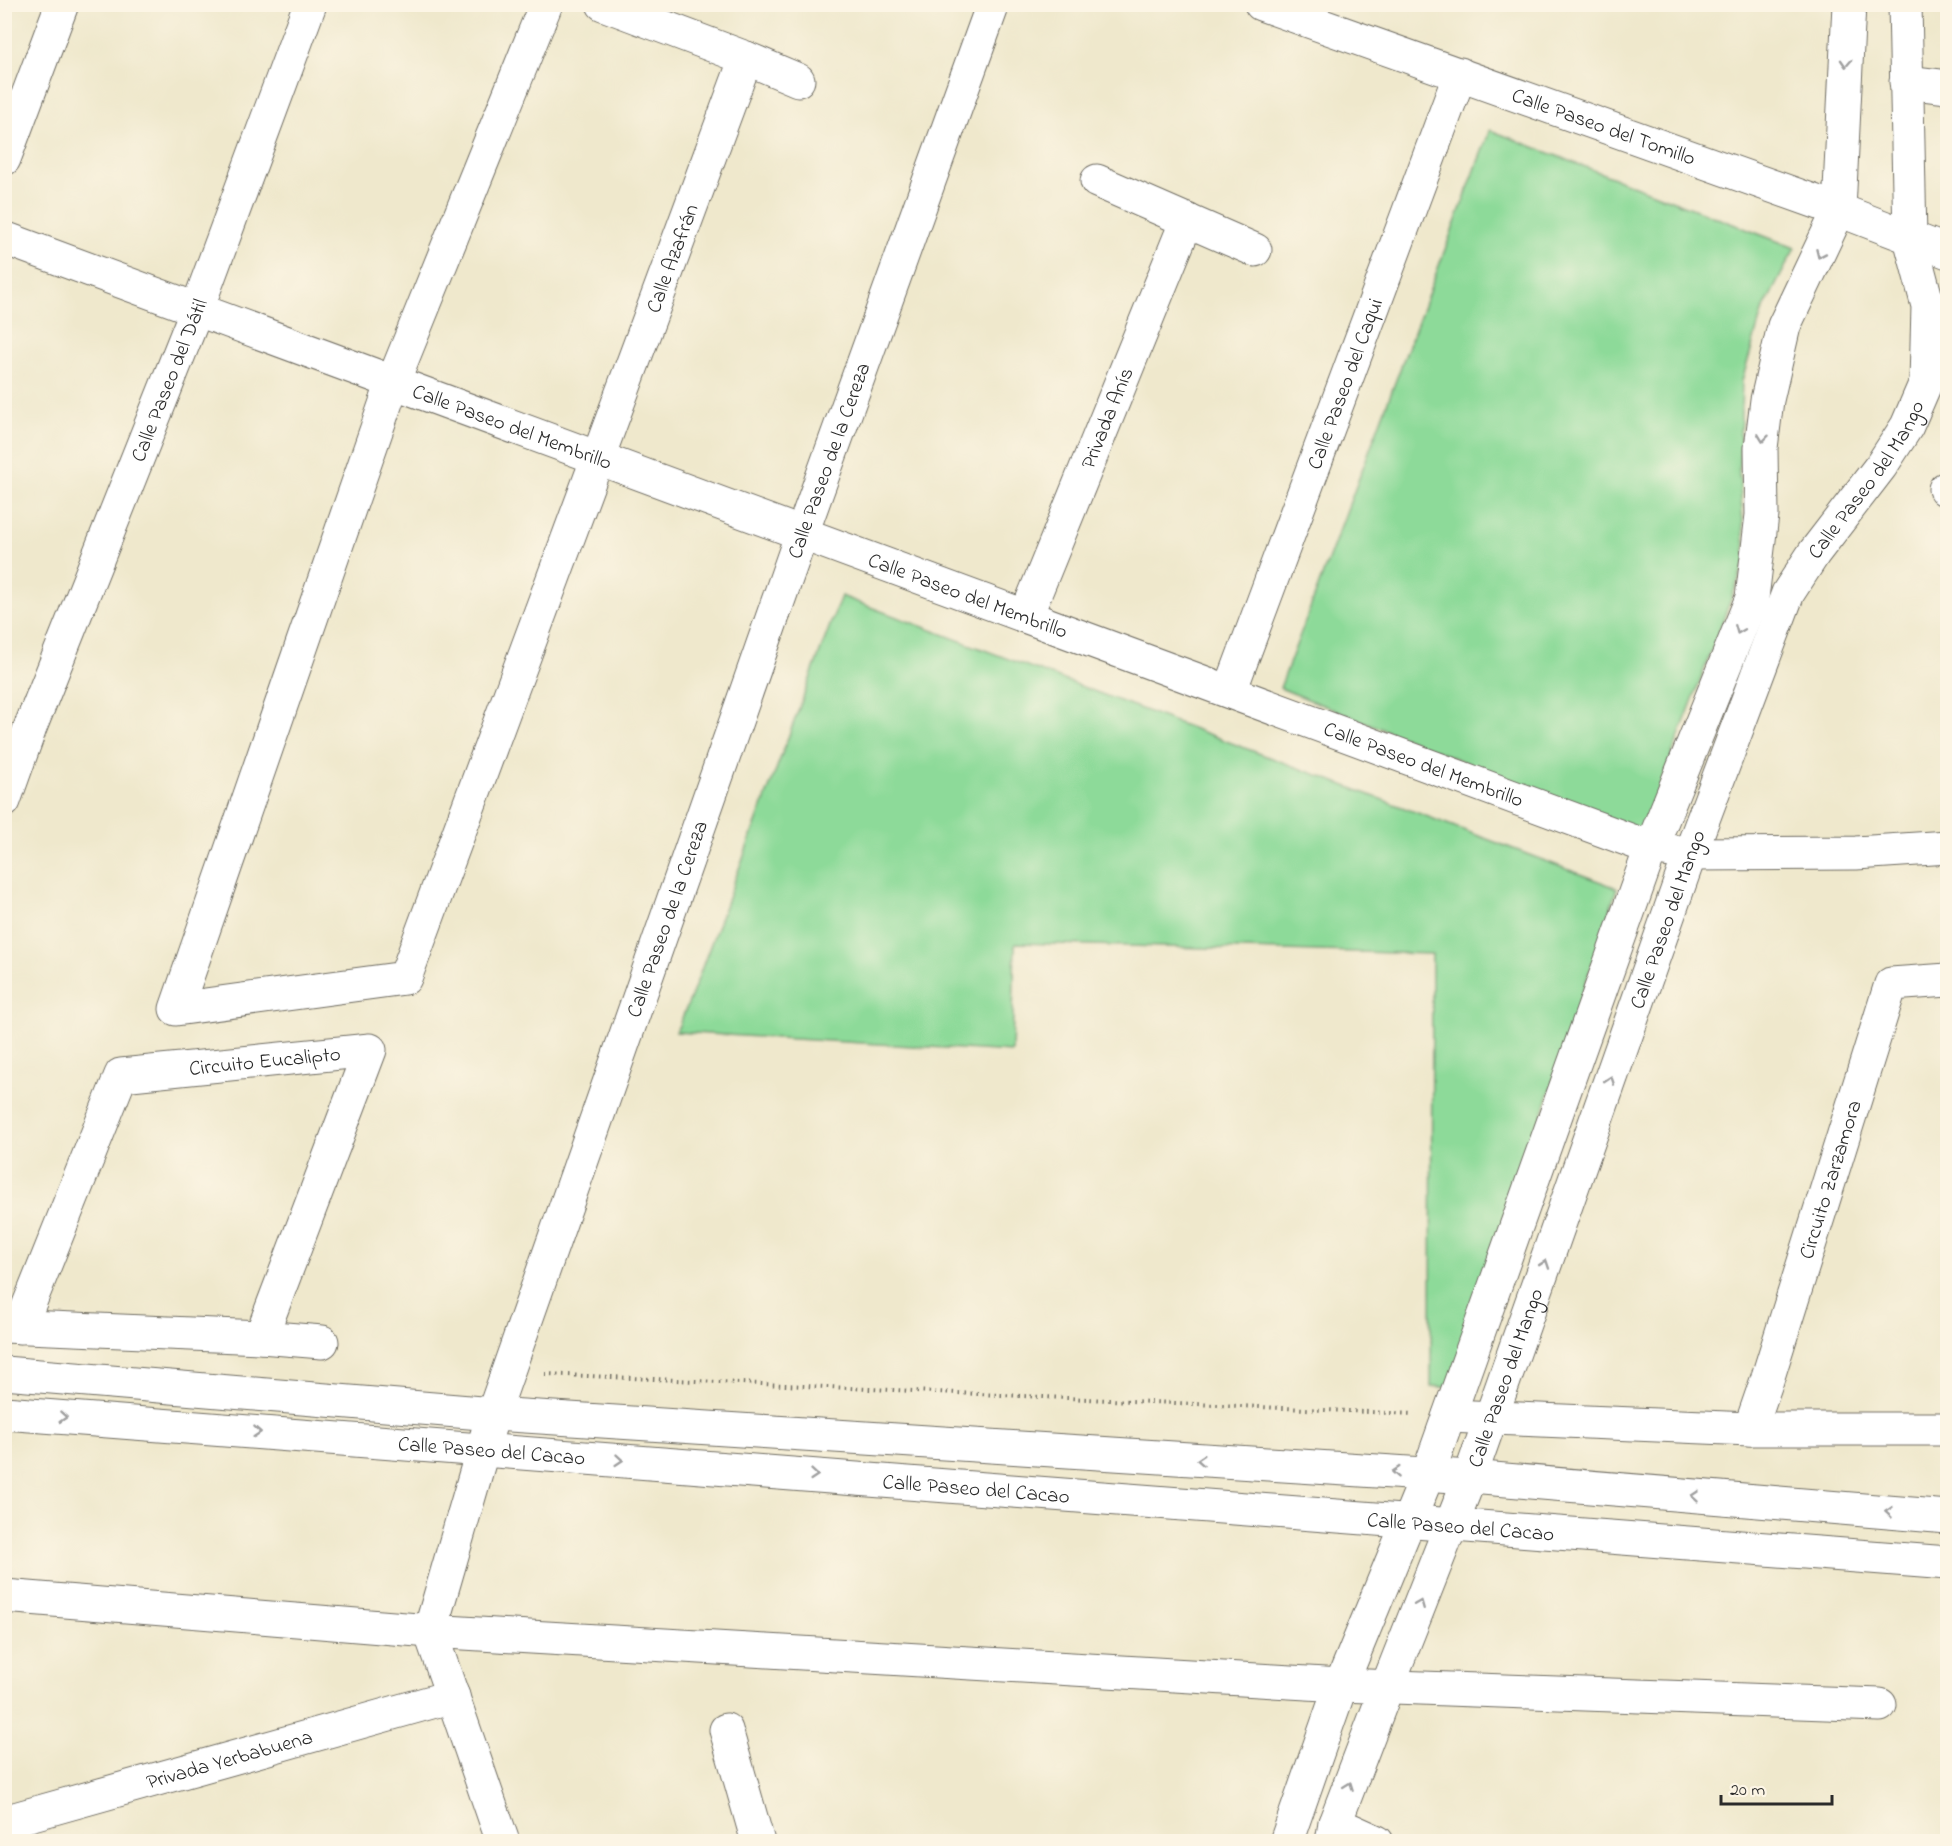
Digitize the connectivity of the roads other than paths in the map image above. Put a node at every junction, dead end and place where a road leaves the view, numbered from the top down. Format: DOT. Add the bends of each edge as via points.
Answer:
graph roads {
  1 [pos="62,4"];
  2 [pos="310,4"];
  3 [pos="546,4"];
  4 [pos="603,4"];
  5 [pos="993,4"];
  6 [pos="1261,4"];
  7 [pos="1849,4"];
  8 [pos="1905,4"];
  9 [pos="746,58"];
  10 [pos="1460,74"];
  11 [pos="798,80"];
  12 [pos="1906,82"];
  13 [pos="1947,87"];
  14 [pos="4,159"];
  15 [pos="1097,181"];
  16 [pos="1839,210"];
  17 [pos="1187,220"];
  18 [pos="4,238"];
  19 [pos="1910,238"];
  20 [pos="1255,250"];
  21 [pos="1947,252"];
  22 [pos="197,309"];
  23 [pos="393,382"];
  24 [pos="599,458"];
  25 [pos="802,533"];
  26 [pos="1026,616"];
  27 [pos="1230,691"];
  28 [pos="17,733"];
  29 [pos="4,801"];
  30 [pos="1947,847"];
  31 [pos="1651,848"];
  32 [pos="1690,854"];
  33 [pos="1947,980"];
  34 [pos="12,1327"];
  35 [pos="261,1337"];
  36 [pos="322,1342"];
  37 [pos="4,1373"];
  38 [pos="4,1413"];
  39 [pos="493,1414"];
  40 [pos="1449,1416"];
  41 [pos="1491,1418"];
  42 [pos="1750,1429"];
  43 [pos="1947,1429"];
  44 [pos="483,1449"];
  45 [pos="1428,1474"];
  46 [pos="1470,1477"];
  47 [pos="1947,1516"];
  48 [pos="1408,1523"];
  49 [pos="1452,1527"];
  50 [pos="1947,1563"];
  51 [pos="4,1596"];
  52 [pos="430,1631"];
  53 [pos="1341,1685"];
  54 [pos="1387,1687"];
  55 [pos="453,1696"];
  56 [pos="1880,1705"];
  57 [pos="726,1730"];
  58 [pos="4,1822"];
  59 [pos="1333,1832"];
  60 [pos="503,1842"];
  61 [pos="758,1842"];
  62 [pos="1286,1842"];
  63 [pos="1377,1842"];
  1 -- 14 [label="street"];
  2 -- 22 [label="street, Calle Paseo del Dátil"];
  3 -- 23 [label="street"];
  4 -- 9 [label="street"];
  5 -- 25 [label="street, Calle Paseo de la Cereza"];
  6 -- 10 [label="street, Calle Paseo del Tomillo"];
  7 -- 16 [label="street, Calle Paseo del Mango, one-way"];
  8 -- 12 [label="street, Calle Paseo del Mango"];
  9 -- 11 [label="street"];
  9 -- 24 [label="street, Calle Azafrán"];
  10 -- 16 [label="street, Calle Paseo del Tomillo"];
  10 -- 27 [label="street, Calle Paseo del Caqui"];
  12 -- 13 [label="street"];
  12 -- 19 [label="street, Calle Paseo del Mango"];
  15 -- 17 [label="street"];
  16 -- 19 [label="street, Calle Paseo del Tomillo"];
  16 -- 31 [label="street, Calle Paseo del Mango, one-way" via="1784,326 1767,400 1761,448 1762,515 1752,598"];
  17 -- 20 [label="street"];
  17 -- 26 [label="street, Privada Anís"];
  18 -- 22 [label="street, Calle Paseo del Membrillo"];
  19 -- 21 [label="street, Calle Paseo del Tomillo"];
  19 -- 32 [label="street, Calle Paseo del Mango" via="1928,306 1926,382 1907,426 1881,466 1820,544 1788,593"];
  22 -- 23 [label="street, Calle Paseo del Membrillo"];
  22 -- 28 [label="street, Calle Paseo del Dátil"];
  23 -- 24 [label="street, Calle Paseo del Membrillo"];
  23 -- 24 [label="street, Calle Azafrán" via="176,1010 405,978"];
  24 -- 25 [label="street, Calle Paseo del Membrillo"];
  25 -- 26 [label="street, Calle Paseo del Membrillo"];
  25 -- 39 [label="street, Calle Paseo de la Cereza"];
  26 -- 27 [label="street, Calle Paseo del Membrillo"];
  27 -- 31 [label="street, Calle Paseo del Membrillo"];
  28 -- 29 [label="street, Calle Paseo del Dátil"];
  30 -- 32 [label="street, Calle Paseo del Membrillo" via="1856,853"];
  31 -- 32 [label="street, Calle Paseo del Membrillo"];
  31 -- 40 [label="street, Calle Paseo del Mango"];
  41 -- 32 [label="street, Calle Paseo del Mango, one-way"];
  33 -- 42 [label="street, Circuito Zarzamora" via="1891,984"];
  34 -- 35 [label="street"];
  34 -- 35 [label="street, Circuito Eucalipto" via="121,1075 370,1050"];
  35 -- 36 [label="street"];
  37 -- 39 [label="street, Calle Paseo del Cacao"];
  38 -- 44 [label="street, Calle Paseo del Cacao, one-way"];
  39 -- 44 [label="street, Calle Paseo de la Cereza"];
  45 -- 39 [label="street, Calle Paseo del Cacao, one-way"];
  40 -- 41 [label="street"];
  40 -- 45 [label="street, Calle Paseo del Mango"];
  41 -- 42 [label="street"];
  41 -- 46 [label="street, Calle Paseo del Mango"];
  42 -- 43 [label="street"];
  44 -- 48 [label="street, Calle Paseo del Cacao, one-way"];
  44 -- 52 [label="street, Calle Paseo de la Cereza"];
  45 -- 46 [label="street, Calle Paseo del Cacao"];
  45 -- 48 [label="street, Calle Paseo del Mango"];
  47 -- 46 [label="street, Calle Paseo del Cacao, one-way"];
  46 -- 49 [label="street, Calle Paseo del Mango"];
  48 -- 49 [label="street, Calle Paseo del Cacao"];
  48 -- 53 [label="street, Calle Paseo del Mango"];
  49 -- 50 [label="street, Calle Paseo del Cacao"];
  54 -- 49 [label="street, Calle Paseo del Mango, one-way"];
  51 -- 52 [label="street"];
  52 -- 53 [label="street"];
  52 -- 55 [label="street"];
  53 -- 54 [label="street"];
  53 -- 62 [label="street, Calle Paseo del Mango"];
  54 -- 56 [label="street"];
  59 -- 54 [label="street, Calle Paseo del Mango, one-way"];
  55 -- 58 [label="street, Privada Yerbabuena"];
  55 -- 60 [label="street"];
  57 -- 61 [label="street"];
  59 -- 63 [label="street"];
}
